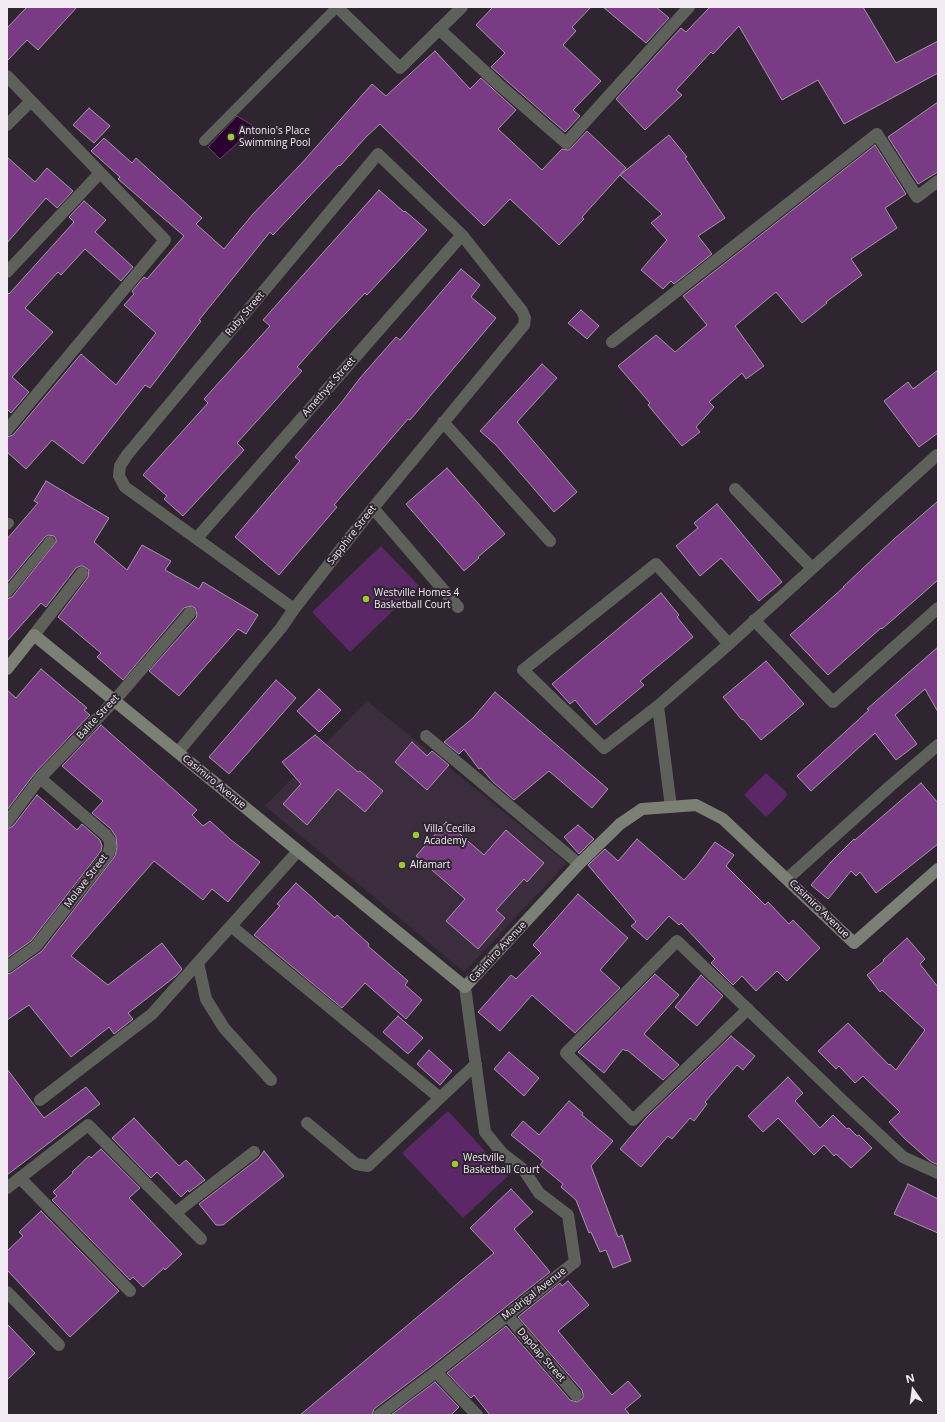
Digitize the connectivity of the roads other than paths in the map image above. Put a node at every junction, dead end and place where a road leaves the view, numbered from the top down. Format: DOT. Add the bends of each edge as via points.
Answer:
graph roads {
  1 [pos="337,7"];
  2 [pos="462,7"];
  3 [pos="689,7"];
  4 [pos="439,29"];
  5 [pos="7,76"];
  6 [pos="30,100"];
  7 [pos="7,125"];
  8 [pos="204,141"];
  9 [pos="100,173"];
  10 [pos="938,181"];
  11 [pos="462,235"];
  12 [pos="7,272"];
  13 [pos="612,342"];
  14 [pos="443,422"];
  15 [pos="7,430"];
  16 [pos="938,456"];
  17 [pos="735,489"];
  18 [pos="373,508"];
  19 [pos="197,538"];
  20 [pos="50,541"];
  21 [pos="550,541"];
  22 [pos="812,568"];
  23 [pos="82,573"];
  24 [pos="7,593"];
  25 [pos="458,607"];
  26 [pos="938,608"];
  27 [pos="294,609"];
  28 [pos="190,613"];
  29 [pos="754,620"];
  30 [pos="34,635"];
  31 [pos="728,644"];
  32 [pos="7,669"];
  33 [pos="114,701"];
  34 [pos="658,706"];
  35 [pos="426,736"];
  36 [pos="938,745"];
  37 [pos="178,752"];
  38 [pos="40,778"];
  39 [pos="671,807"];
  40 [pos="7,822"];
  41 [pos="298,851"];
  42 [pos="579,864"];
  43 [pos="938,869"];
  44 [pos="787,879"];
  45 [pos="231,926"];
  46 [pos="198,963"];
  47 [pos="7,967"];
  48 [pos="465,987"];
  49 [pos="748,1009"];
  50 [pos="476,1064"];
  51 [pos="271,1080"];
  52 [pos="440,1098"];
  53 [pos="40,1100"];
  54 [pos="307,1123"];
  55 [pos="254,1152"];
  56 [pos="938,1173"];
  57 [pos="20,1178"];
  58 [pos="7,1188"];
  59 [pos="175,1213"];
  60 [pos="201,1240"];
  61 [pos="130,1291"];
  62 [pos="7,1292"];
  63 [pos="507,1315"];
  64 [pos="59,1344"];
  65 [pos="436,1372"];
  66 [pos="576,1395"];
  67 [pos="379,1415"];
  68 [pos="477,1415"];
  1 -- 4 [label="street" via="400,68"];
  1 -- 8 [label="lane"];
  2 -- 4 [label="street"];
  3 -- 4 [label="street" via="566,143"];
  5 -- 6 [label="street"];
  6 -- 7 [label="street"];
  6 -- 9 [label="street"];
  9 -- 12 [label="street"];
  9 -- 15 [label="street" via="165,240"];
  10 -- 13 [label="street" via="917,197 877,134"];
  11 -- 14 [label="street, Sapphire Street" via="518,305 525,318 524,325 518,333"];
  11 -- 19 [label="street, Amethyst Street"];
  11 -- 19 [label="street, Ruby Street" via="378,154 120,466 119,476 125,487"];
  14 -- 18 [label="street, Sapphire Street"];
  14 -- 21 [label="street"];
  16 -- 22 [label="street"];
  17 -- 22 [label="street"];
  18 -- 25 [label="street"];
  18 -- 27 [label="street, Sapphire Street"];
  19 -- 27 [label="street"];
  20 -- 24 [label="lane"];
  22 -- 29 [label="street"];
  23 -- 30 [label="street"];
  26 -- 29 [label="street" via="833,702"];
  27 -- 37 [label="street, Sapphire Street" via="282,628"];
  28 -- 33 [label="street, Balite Street"];
  29 -- 31 [label="street"];
  30 -- 32 [label="street"];
  30 -- 33 [label="street, Casimiro Avenue"];
  31 -- 34 [label="street"];
  31 -- 34 [label="street" via="656,564 523,670 604,748"];
  33 -- 37 [label="street, Casimiro Avenue"];
  33 -- 38 [label="street, Balite Street"];
  34 -- 39 [label="street"];
  35 -- 42 [label="street"];
  36 -- 44 [label="street"];
  37 -- 41 [label="street, Casimiro Avenue"];
  38 -- 40 [label="street, Balite Street"];
  38 -- 47 [label="street, Molave Street" via="106,835 110,840 110,847 108,854 36,946"];
  39 -- 42 [label="street, Casimiro Avenue" via="642,810 620,824"];
  39 -- 44 [label="street, Casimiro Avenue" via="696,805 723,818"];
  41 -- 45 [label="street"];
  41 -- 48 [label="street, Casimiro Avenue"];
  42 -- 48 [label="street, Casimiro Avenue"];
  43 -- 44 [label="street, Casimiro Avenue" via="854,943"];
  45 -- 46 [label="street"];
  45 -- 52 [label="street"];
  46 -- 51 [label="street" via="206,999 224,1028"];
  46 -- 53 [label="street" via="152,1014"];
  48 -- 50 [label="street, Madrigal Avenue"];
  49 -- 49 [label="street" via="633,1120 566,1052 677,941"];
  49 -- 56 [label="street" via="904,1156"];
  50 -- 52 [label="street"];
  50 -- 63 [label="street, Madrigal Avenue" via="485,1132 502,1153 524,1170 539,1192 568,1215 575,1262"];
  52 -- 54 [label="street" via="368,1166 356,1164"];
  55 -- 59 [label="street"];
  57 -- 58 [label="street"];
  57 -- 59 [label="street" via="88,1125"];
  57 -- 61 [label="street"];
  59 -- 60 [label="street"];
  62 -- 64 [label="street"];
  63 -- 65 [label="street, Madrigal Avenue"];
  63 -- 66 [label="street, Dapdap Street"];
  65 -- 67 [label="street, Madrigal Avenue"];
  65 -- 68 [label="street"];
}
